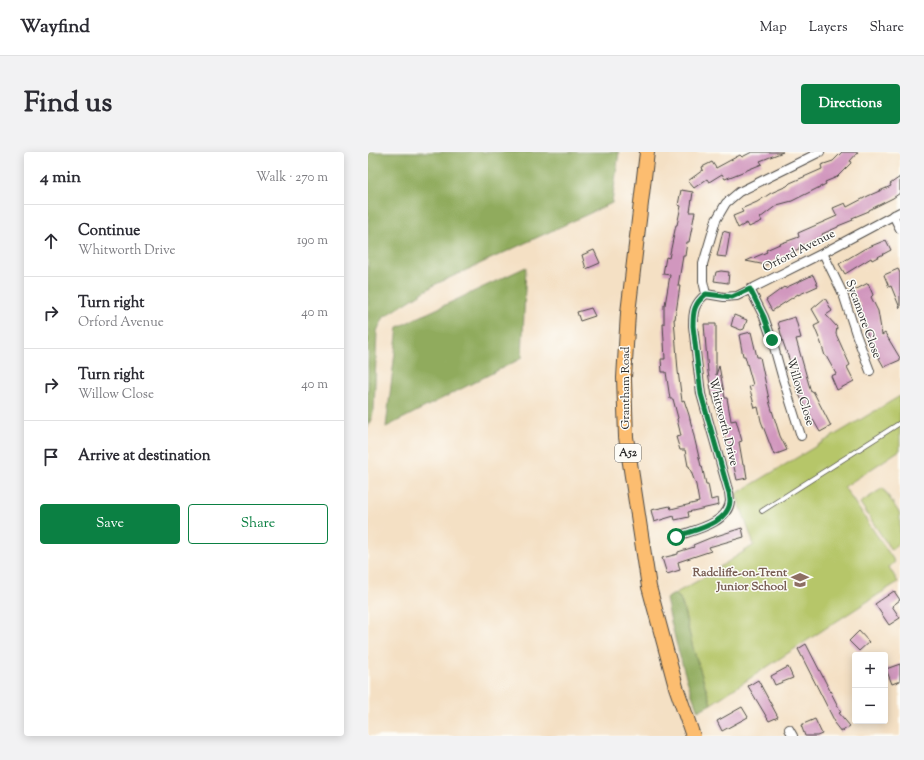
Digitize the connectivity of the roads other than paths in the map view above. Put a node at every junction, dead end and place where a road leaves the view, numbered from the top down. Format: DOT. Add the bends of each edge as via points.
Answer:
graph roads {
  1 [pos="647,152"];
  2 [pos="815,153"];
  3 [pos="897,214"];
  4 [pos="900,229"];
  5 [pos="823,253"];
  6 [pos="750,289"];
  7 [pos="706,294"];
  8 [pos="870,371"];
  9 [pos="900,423"];
  10 [pos="801,436"];
  11 [pos="762,511"];
  12 [pos="676,537"];
  13 [pos="693,736"];
  1 -- 13 [label="highway, Grantham Road / A52" via="628,313 624,378 626,437 649,587 676,687"];
  2 -- 7 [label="street" via="739,192 726,203 716,220 703,264"];
  3 -- 4 [label="street"];
  3 -- 5 [label="street, Orford Avenue"];
  5 -- 6 [label="street, Orford Avenue"];
  5 -- 8 [label="street, Sycamore Close" via="843,294"];
  6 -- 7 [label="street, Orford Avenue" via="732,297"];
  6 -- 10 [label="street, Willow Close" via="772,340"];
  7 -- 12 [label="street, Whitworth Drive" via="696,304 693,316 699,377 701,394 730,501 727,511 718,521"];
  9 -- 11 [label="lane"];
}
